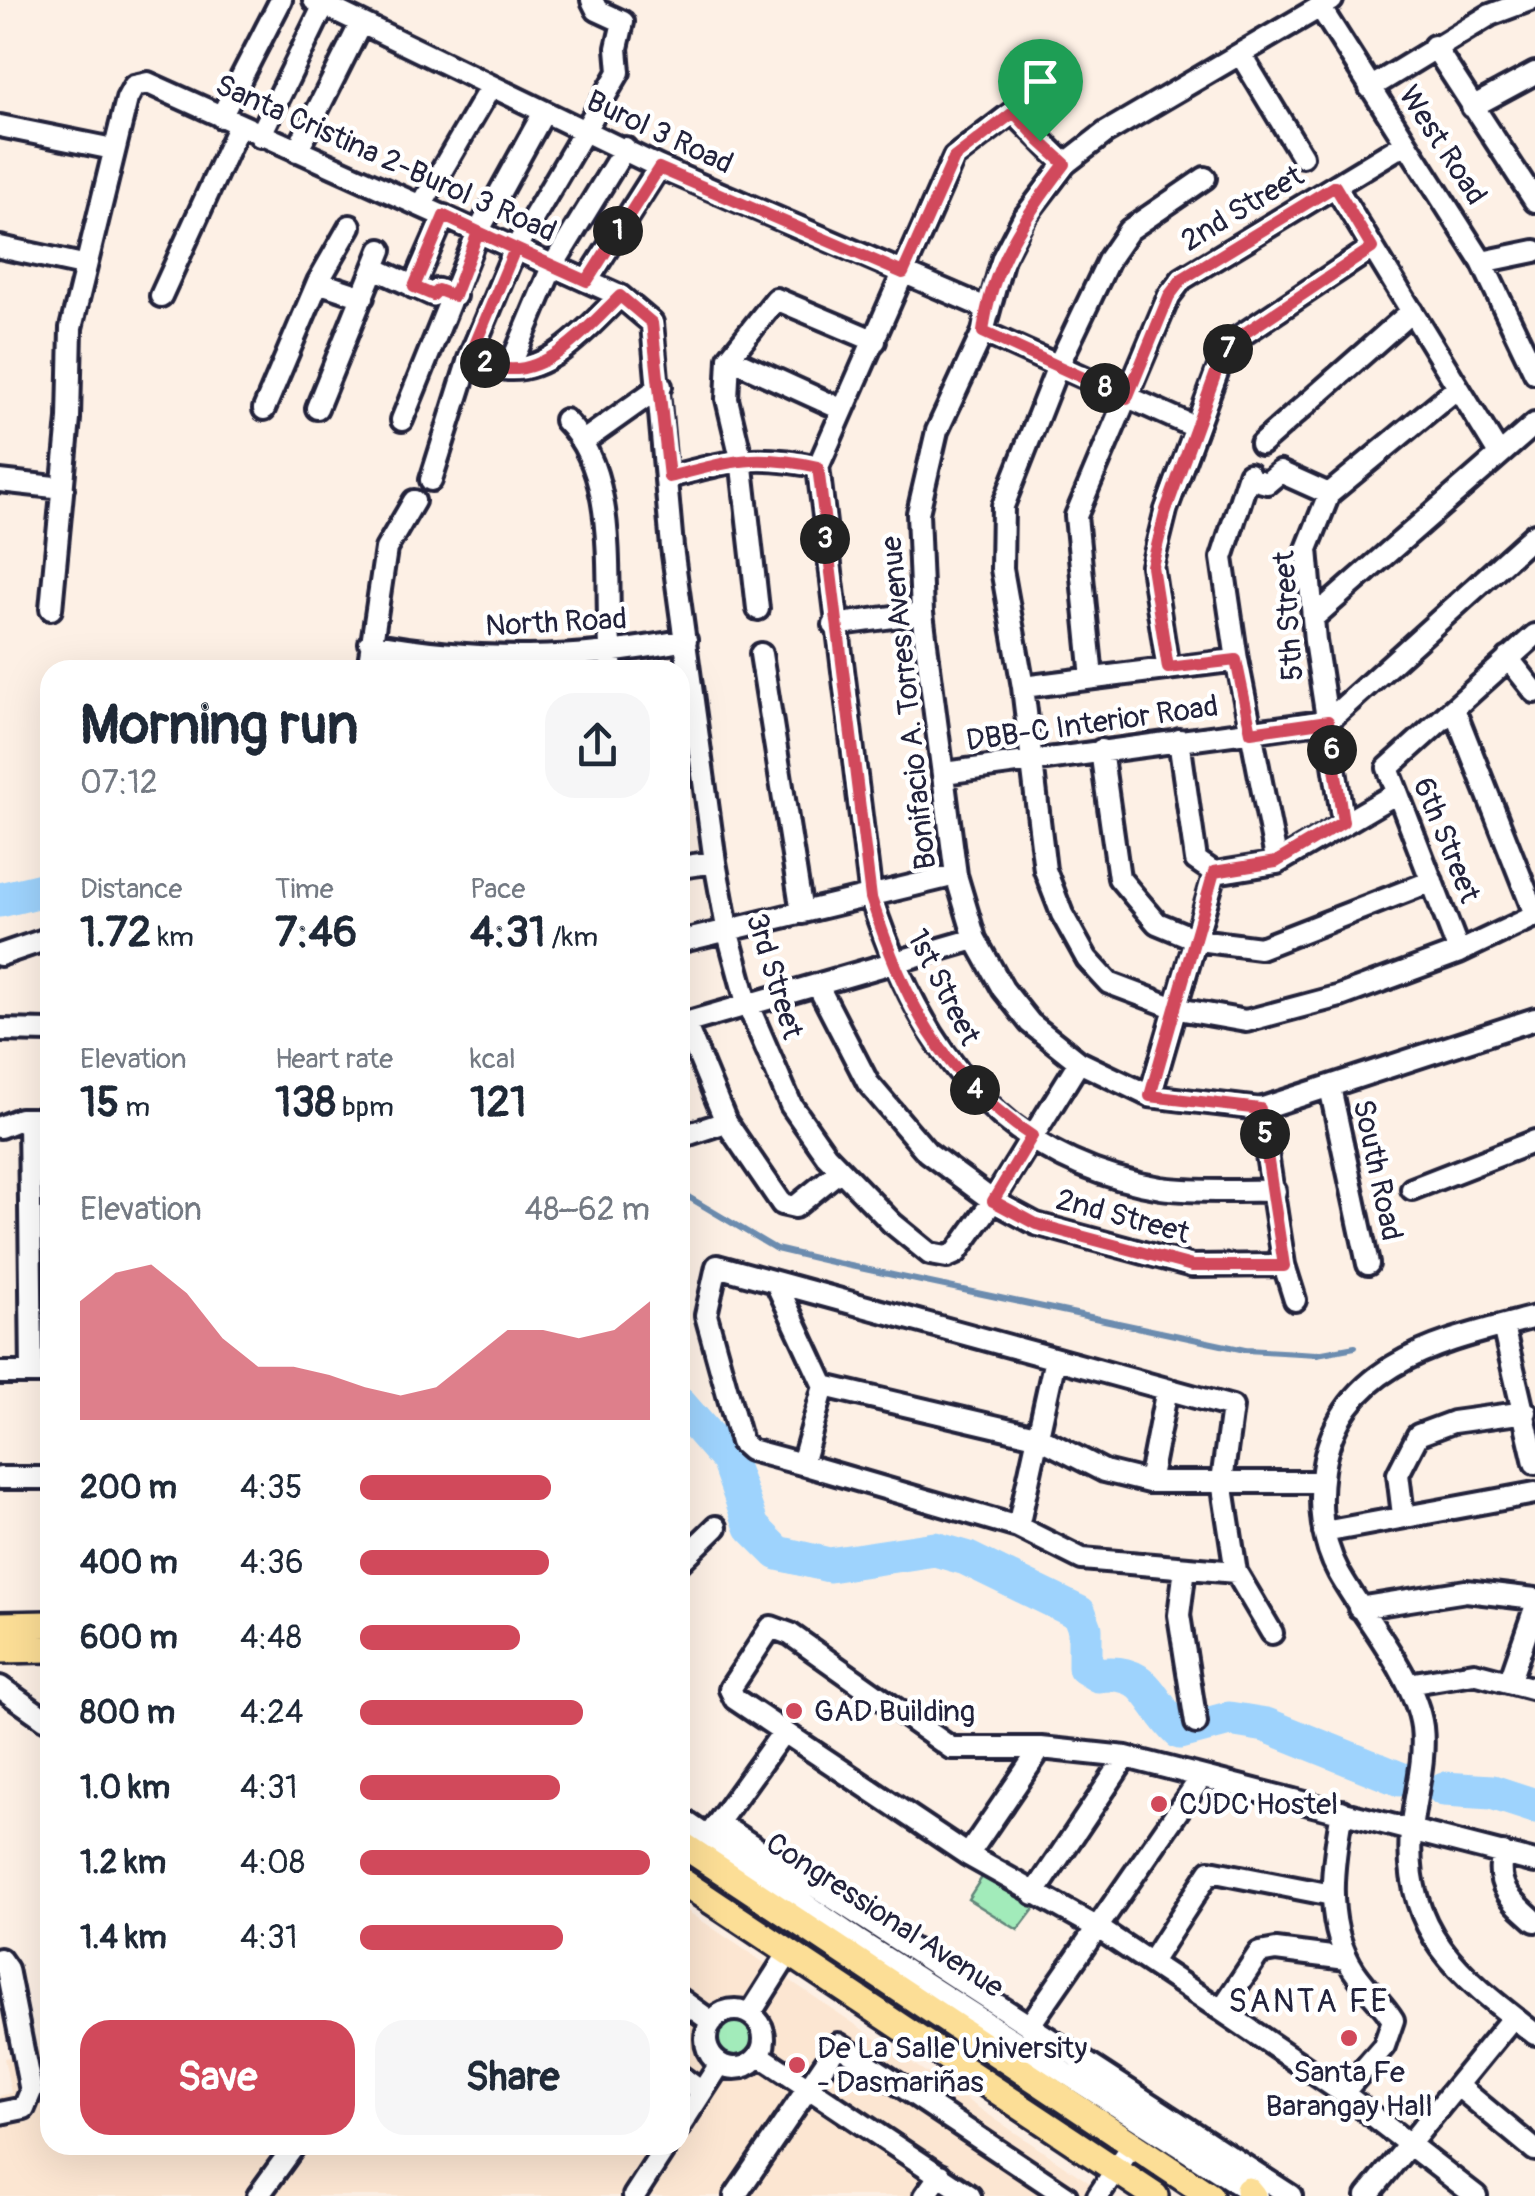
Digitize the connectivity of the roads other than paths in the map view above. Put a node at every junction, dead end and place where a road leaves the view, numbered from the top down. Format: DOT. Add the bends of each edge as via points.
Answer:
graph roads {
  1 [pos="281,0"];
  2 [pos="592,0"];
  3 [pos="1530,0"];
  4 [pos="319,2"];
  5 [pos="1326,3"];
  6 [pos="362,23"];
  7 [pos="1434,46"];
  8 [pos="1241,55"];
  9 [pos="1535,73"];
  10 [pos="491,86"];
  11 [pos="1370,88"];
  12 [pos="1472,107"];
  13 [pos="544,112"];
  14 [pos="230,121"];
  15 [pos="0,126"];
  16 [pos="586,132"];
  17 [pos="260,136"];
  18 [pos="1406,143"];
  19 [pos="625,148"];
  20 [pos="113,150"];
  21 [pos="298,151"];
  22 [pos="1302,156"];
  23 [pos="1065,164"];
  24 [pos="659,168"];
  25 [pos="1527,173"];
  26 [pos="1205,178"];
  27 [pos="1335,186"];
  28 [pos="1535,201"];
  29 [pos="421,206"];
  30 [pos="444,216"];
  31 [pos="350,226"];
  32 [pos="478,232"];
  33 [pos="0,247"];
  34 [pos="1372,248"];
  35 [pos="515,249"];
  36 [pos="1535,252"];
  37 [pos="1482,262"];
  38 [pos="84,266"];
  39 [pos="552,266"];
  40 [pos="903,273"];
  41 [pos="587,281"];
  42 [pos="318,282"];
  43 [pos="414,287"];
  44 [pos="160,296"];
  45 [pos="362,296"];
  46 [pos="454,296"];
  47 [pos="620,296"];
  48 [pos="986,308"];
  49 [pos="1412,311"];
  50 [pos="983,332"];
  51 [pos="1526,335"];
  52 [pos="875,340"];
  53 [pos="729,358"];
  54 [pos="469,359"];
  55 [pos="1058,366"];
  56 [pos="509,369"];
  57 [pos="1535,373"];
  58 [pos="661,386"];
  59 [pos="1456,389"];
  60 [pos="1127,398"];
  61 [pos="317,408"];
  62 [pos="264,409"];
  63 [pos="843,410"];
  64 [pos="402,420"];
  65 [pos="565,420"];
  66 [pos="1535,424"];
  67 [pos="1195,427"];
  68 [pos="586,440"];
  69 [pos="1261,444"];
  70 [pos="1499,454"];
  71 [pos="742,458"];
  72 [pos="818,467"];
  73 [pos="669,477"];
  74 [pos="431,480"];
  75 [pos="0,481"];
  76 [pos="63,488"];
  77 [pos="1329,494"];
  78 [pos="414,501"];
  79 [pos="1535,534"];
  80 [pos="51,609"];
  81 [pos="758,609"];
  82 [pos="922,613"];
  83 [pos="1313,618"];
  84 [pos="834,625"];
  85 [pos="1535,634"];
  86 [pos="686,640"];
  87 [pos="370,643"];
  88 [pos="761,654"];
  89 [pos="1508,658"];
  90 [pos="369,660"];
  91 [pos="611,660"];
  92 [pos="689,660"];
  93 [pos="1236,660"];
  94 [pos="1168,668"];
  95 [pos="690,671"];
  96 [pos="1092,678"];
  97 [pos="1023,687"];
  98 [pos="1535,692"];
  99 [pos="1454,709"];
  100 [pos="1328,721"];
  101 [pos="1251,732"];
  102 [pos="1179,740"];
  103 [pos="1101,750"];
  104 [pos="1031,760"];
  105 [pos="944,772"];
  106 [pos="1395,794"];
  107 [pos="1343,822"];
  108 [pos="715,862"];
  109 [pos="1276,862"];
  110 [pos="690,865"];
  111 [pos="1214,872"];
  112 [pos="956,876"];
  113 [pos="1432,881"];
  114 [pos="871,898"];
  115 [pos="802,913"];
  116 [pos="1535,915"];
  117 [pos="728,932"];
  118 [pos="690,939"];
  119 [pos="975,939"];
  120 [pos="1198,940"];
  121 [pos="40,941"];
  122 [pos="1459,952"];
  123 [pos="0,955"];
  124 [pos="893,965"];
  125 [pos="818,986"];
  126 [pos="747,1003"];
  127 [pos="1178,1009"];
  128 [pos="690,1019"];
  129 [pos="1535,1019"];
  130 [pos="0,1030"];
  131 [pos="40,1030"];
  132 [pos="690,1041"];
  133 [pos="1079,1062"];
  134 [pos="1330,1087"];
  135 [pos="1150,1096"];
  136 [pos="1260,1109"];
  137 [pos="40,1119"];
  138 [pos="726,1122"];
  139 [pos="0,1128"];
  140 [pos="690,1133"];
  141 [pos="1032,1136"];
  142 [pos="1535,1141"];
  143 [pos="838,1172"];
  144 [pos="1412,1189"];
  145 [pos="1275,1191"];
  146 [pos="993,1201"];
  147 [pos="1368,1264"];
  148 [pos="1284,1266"];
  149 [pos="777,1285"];
  150 [pos="1296,1300"];
  151 [pos="1535,1317"];
  152 [pos="1503,1326"];
  153 [pos="1055,1359"];
  154 [pos="40,1373"];
  155 [pos="0,1374"];
  156 [pos="824,1386"];
  157 [pos="1167,1389"];
  158 [pos="1526,1412"];
  159 [pos="1036,1436"];
  160 [pos="1535,1463"];
  161 [pos="802,1464"];
  162 [pos="0,1478"];
  163 [pos="40,1478"];
  164 [pos="1222,1481"];
  165 [pos="1150,1482"];
  166 [pos="1322,1482"];
  167 [pos="1535,1493"];
  168 [pos="1403,1515"];
  169 [pos="716,1526"];
  170 [pos="1018,1526"];
  171 [pos="1324,1532"];
  172 [pos="690,1552"];
  173 [pos="1185,1568"];
  174 [pos="1236,1572"];
  175 [pos="1535,1599"];
  176 [pos="1359,1608"];
  177 [pos="1535,1608"];
  178 [pos="0,1624"];
  179 [pos="40,1624"];
  180 [pos="1272,1633"];
  181 [pos="40,1649"];
  182 [pos="0,1650"];
  183 [pos="1510,1680"];
  184 [pos="1408,1684"];
  185 [pos="0,1687"];
  186 [pos="1535,1689"];
  187 [pos="40,1715"];
  188 [pos="1196,1723"];
  189 [pos="784,1731"];
  190 [pos="1041,1748"];
  191 [pos="1126,1758"];
  192 [pos="1200,1780"];
  193 [pos="1342,1812"];
  194 [pos="1411,1832"];
  195 [pos="700,1839"];
  196 [pos="1503,1853"];
  197 [pos="968,1855"];
  198 [pos="1535,1862"];
  199 [pos="690,1887"];
  200 [pos="1034,1894"];
  201 [pos="1332,1894"];
  202 [pos="1535,1920"];
  203 [pos="1098,1928"];
  204 [pos="788,1954"];
  205 [pos="0,1959"];
  206 [pos="1347,1959"];
  207 [pos="1152,1962"];
  208 [pos="690,2006"];
  209 [pos="1220,2010"];
  210 [pos="750,2014"];
  211 [pos="1513,2017"];
  212 [pos="712,2022"];
  213 [pos="1029,2026"];
  214 [pos="1535,2034"];
  215 [pos="759,2054"];
  216 [pos="720,2064"];
  217 [pos="690,2083"];
  218 [pos="808,2086"];
  219 [pos="1458,2086"];
  220 [pos="702,2092"];
  221 [pos="1344,2093"];
  222 [pos="690,2111"];
  223 [pos="0,2113"];
  224 [pos="1133,2144"];
  225 [pos="1407,2145"];
  226 [pos="1535,2150"];
  227 [pos="288,2155"];
  228 [pos="661,2155"];
  229 [pos="1116,2170"];
  230 [pos="940,2175"];
  231 [pos="1252,2194"];
  232 [pos="258,2196"];
  233 [pos="634,2196"];
  234 [pos="735,2196"];
  235 [pos="925,2196"];
  236 [pos="970,2196"];
  237 [pos="1066,2196"];
  238 [pos="1098,2196"];
  239 [pos="1155,2196"];
  240 [pos="1210,2196"];
  241 [pos="1291,2196"];
  242 [pos="1367,2196"];
  243 [pos="1476,2196"];
  1 -- 14 [label="street"];
  2 -- 16 [label="street" via="597,10 623,22 620,72"];
  3 -- 7 [label="street"];
  4 -- 6 [label="street, Burol 3 Road"];
  4 -- 17 [label="street"];
  5 -- 8 [label="street, Bonifacio A. Torres Avenue"];
  5 -- 11 [label="street, West Road"];
  6 -- 10 [label="street, Burol 3 Road"];
  6 -- 21 [label="street"];
  7 -- 11 [label="street"];
  7 -- 12 [label="street"];
  8 -- 22 [label="street"];
  8 -- 23 [label="street, Bonifacio A. Torres Avenue"];
  9 -- 12 [label="street"];
  10 -- 13 [label="street, Burol 3 Road"];
  10 -- 29 [label="street"];
  11 -- 18 [label="street, West Road"];
  12 -- 25 [label="street"];
  13 -- 16 [label="street, Burol 3 Road"];
  13 -- 32 [label="street"];
  14 -- 17 [label="street, Santa Cristina 2-Burol 3 Road"];
  14 -- 20 [label="street, Santa Cristina 2-Burol 3 Road" via="148,83 134,86"];
  14 -- 44 [label="street"];
  15 -- 20 [label="street"];
  16 -- 19 [label="street, Burol 3 Road"];
  16 -- 35 [label="street"];
  17 -- 21 [label="street, Santa Cristina 2-Burol 3 Road"];
  18 -- 27 [label="street, 2nd Street"];
  18 -- 37 [label="street, West Road"];
  19 -- 24 [label="street, Burol 3 Road"];
  19 -- 39 [label="street"];
  20 -- 38 [label="street"];
  21 -- 29 [label="street, Santa Cristina 2-Burol 3 Road"];
  23 -- 40 [label="street, 1st Street" via="1014,112 954,158"];
  23 -- 48 [label="street, Bonifacio A. Torres Avenue" via="1023,219"];
  24 -- 40 [label="street, Burol 3 Road"];
  24 -- 41 [label="street"];
  25 -- 28 [label="street"];
  26 -- 55 [label="street" via="1129,230"];
  27 -- 34 [label="street"];
  27 -- 60 [label="street, 2nd Street" via="1182,279"];
  29 -- 30 [label="street, Santa Cristina 2-Burol 3 Road"];
  30 -- 32 [label="street, Santa Cristina 2-Burol 3 Road"];
  30 -- 43 [label="street"];
  31 -- 42 [label="street"];
  32 -- 35 [label="street, Santa Cristina 2-Burol 3 Road"];
  32 -- 46 [label="street"];
  33 -- 38 [label="street"];
  34 -- 49 [label="street"];
  34 -- 67 [label="street" via="1236,339 1222,356"];
  35 -- 39 [label="street, Santa Cristina 2-Burol 3 Road"];
  35 -- 54 [label="street"];
  36 -- 37 [label="street"];
  37 -- 51 [label="street, West Road"];
  38 -- 76 [label="street" via="69,343"];
  39 -- 41 [label="street, Santa Cristina 2-Burol 3 Road"];
  39 -- 56 [label="street"];
  40 -- 48 [label="street, Burol 3 Road"];
  40 -- 52 [label="street, 1st Street"];
  41 -- 47 [label="street, Santa Cristina 2-Burol 3 Road"];
  42 -- 45 [label="street"];
  42 -- 62 [label="street"];
  43 -- 45 [label="street" via="378,259"];
  43 -- 46 [label="street"];
  45 -- 61 [label="street"];
  46 -- 64 [label="street"];
  47 -- 56 [label="street" via="534,366"];
  47 -- 58 [label="street, Santa Cristina 2-Burol 3 Road" via="652,323"];
  48 -- 50 [label="street, Bonifacio A. Torres Avenue"];
  49 -- 59 [label="street"];
  49 -- 69 [label="street"];
  50 -- 55 [label="street"];
  50 -- 82 [label="street, Bonifacio A. Torres Avenue" via="924,474 918,513"];
  51 -- 57 [label="street, West Road"];
  52 -- 53 [label="street" via="776,299"];
  52 -- 63 [label="street, 1st Street"];
  53 -- 63 [label="street"];
  53 -- 71 [label="street" via="727,399"];
  54 -- 56 [label="street"];
  54 -- 74 [label="street"];
  55 -- 60 [label="street"];
  55 -- 97 [label="street" via="1003,506 1002,569"];
  58 -- 68 [label="street"];
  58 -- 73 [label="street, Santa Cristina 2-Burol 3 Road"];
  59 -- 70 [label="street"];
  59 -- 77 [label="street, 5th Street"];
  60 -- 67 [label="street"];
  60 -- 96 [label="street, 2nd Street" via="1076,516"];
  63 -- 72 [label="street, 1st Street"];
  65 -- 68 [label="street"];
  66 -- 70 [label="street"];
  67 -- 94 [label="street" via="1152,566"];
  68 -- 91 [label="street" via="602,509"];
  70 -- 83 [label="street"];
  71 -- 72 [label="street"];
  71 -- 73 [label="street"];
  71 -- 81 [label="street"];
  72 -- 84 [label="street, 1st Street"];
  73 -- 86 [label="street, Santa Cristina 2-Burol 3 Road"];
  75 -- 76 [label="street"];
  76 -- 80 [label="street"];
  77 -- 83 [label="street, 5th Street" via="1308,550"];
  77 -- 93 [label="street" via="1280,472 1267,484 1249,476 1222,558"];
  78 -- 87 [label="street" via="386,549"];
  79 -- 100 [label="street"];
  82 -- 84 [label="street"];
  82 -- 105 [label="street, Bonifacio A. Torres Avenue"];
  83 -- 100 [label="street, 5th Street"];
  84 -- 114 [label="street, 1st Street"];
  85 -- 89 [label="street, 6th Street"];
  86 -- 91 [label="street, North Road"];
  86 -- 92 [label="street, 3rd Street"];
  87 -- 90 [label="street"];
  87 -- 91 [label="street, North Road" via="442,656"];
  88 -- 115 [label="street"];
  89 -- 98 [label="street"];
  89 -- 99 [label="street, 6th Street"];
  93 -- 94 [label="street"];
  93 -- 101 [label="street"];
  94 -- 96 [label="street"];
  95 -- 108 [label="street, 3rd Street"];
  96 -- 97 [label="street"];
  97 -- 104 [label="street"];
  99 -- 106 [label="street, 6th Street" via="1388,768"];
  99 -- 116 [label="street"];
  100 -- 101 [label="street, DBB-C Interior Road"];
  100 -- 107 [label="street, 5th Street"];
  101 -- 102 [label="street, DBB-C Interior Road"];
  101 -- 109 [label="street"];
  102 -- 103 [label="street, DBB-C Interior Road"];
  102 -- 111 [label="street" via="1196,860"];
  103 -- 104 [label="street, DBB-C Interior Road"];
  103 -- 120 [label="street" via="1119,878 1157,922"];
  104 -- 105 [label="street, DBB-C Interior Road"];
  104 -- 127 [label="street" via="1045,870 1087,959 1109,983"];
  105 -- 112 [label="street, Bonifacio A. Torres Avenue"];
  106 -- 107 [label="street"];
  106 -- 113 [label="street, 6th Street"];
  107 -- 109 [label="street"];
  108 -- 110 [label="street"];
  108 -- 117 [label="street, 3rd Street"];
  109 -- 111 [label="street"];
  111 -- 120 [label="street"];
  112 -- 114 [label="street"];
  112 -- 119 [label="street, Bonifacio A. Torres Avenue"];
  113 -- 120 [label="street" via="1260,948"];
  113 -- 122 [label="street, 6th Street"];
  114 -- 115 [label="street"];
  114 -- 124 [label="street, 1st Street"];
  115 -- 117 [label="street"];
  116 -- 122 [label="street"];
  117 -- 118 [label="street"];
  117 -- 126 [label="street, 3rd Street"];
  119 -- 124 [label="street"];
  119 -- 133 [label="street, Bonifacio A. Torres Avenue" via="1030,1023"];
  120 -- 127 [label="street"];
  121 -- 123 [label="street"];
  122 -- 127 [label="street" via="1340,996 1246,1021"];
  124 -- 125 [label="street"];
  124 -- 141 [label="street, 1st Street" via="951,1068"];
  125 -- 126 [label="street"];
  125 -- 146 [label="street, 2nd Street" via="868,1083 927,1152"];
  126 -- 128 [label="street"];
  126 -- 143 [label="street, 3rd Street" via="791,1106"];
  127 -- 135 [label="street"];
  129 -- 134 [label="street, Bonifacio A. Torres Avenue"];
  130 -- 131 [label="street"];
  132 -- 138 [label="street"];
  133 -- 135 [label="street, Bonifacio A. Torres Avenue"];
  133 -- 141 [label="street"];
  134 -- 136 [label="street, Bonifacio A. Torres Avenue"];
  134 -- 147 [label="street, South Road"];
  135 -- 136 [label="street, Bonifacio A. Torres Avenue"];
  136 -- 145 [label="street"];
  137 -- 139 [label="street"];
  138 -- 140 [label="street"];
  138 -- 143 [label="street" via="788,1207"];
  141 -- 145 [label="street, 1st Street" via="1074,1164 1162,1188"];
  141 -- 146 [label="street"];
  142 -- 144 [label="street"];
  143 -- 146 [label="street, 3rd Street" via="930,1254 956,1252"];
  145 -- 148 [label="street"];
  146 -- 148 [label="street, 2nd Street" via="1036,1224 1192,1266"];
  148 -- 150 [label="street"];
  149 -- 153 [label="street"];
  149 -- 156 [label="street"];
  149 -- 161 [label="street" via="717,1266 706,1315 741,1442"];
  151 -- 152 [label="street"];
  152 -- 158 [label="street"];
  152 -- 166 [label="street" via="1415,1354 1374,1377 1341,1410"];
  153 -- 157 [label="street"];
  153 -- 159 [label="street"];
  154 -- 155 [label="street"];
  156 -- 159 [label="street"];
  156 -- 161 [label="street"];
  157 -- 164 [label="street" via="1232,1407"];
  157 -- 165 [label="street"];
  158 -- 160 [label="street"];
  158 -- 168 [label="street" via="1453,1422 1418,1435 1398,1474"];
  159 -- 165 [label="street" via="1104,1471"];
  159 -- 170 [label="street"];
  161 -- 170 [label="street"];
  162 -- 163 [label="street"];
  164 -- 165 [label="street"];
  164 -- 166 [label="street"];
  164 -- 174 [label="street"];
  166 -- 171 [label="street"];
  167 -- 168 [label="street"];
  168 -- 171 [label="street"];
  169 -- 172 [label="street"];
  170 -- 173 [label="street" via="1082,1559"];
  171 -- 176 [label="street"];
  173 -- 174 [label="street"];
  173 -- 188 [label="street" via="1179,1615"];
  174 -- 180 [label="street"];
  175 -- 176 [label="street" via="1448,1592"];
  176 -- 184 [label="street"];
  177 -- 183 [label="street"];
  178 -- 179 [label="main road"];
  181 -- 182 [label="main road"];
  183 -- 184 [label="street" via="1474,1673"];
  183 -- 186 [label="street"];
  184 -- 194 [label="street" via="1422,1725"];
  185 -- 187 [label="street"];
  189 -- 190 [label="street" via="730,1694 774,1626 951,1748"];
  189 -- 195 [label="street"];
  189 -- 197 [label="street"];
  190 -- 191 [label="street"];
  190 -- 197 [label="street"];
  191 -- 192 [label="street"];
  191 -- 200 [label="street"];
  192 -- 193 [label="street"];
  192 -- 203 [label="street"];
  193 -- 194 [label="street"];
  193 -- 201 [label="street"];
  194 -- 196 [label="street"];
  194 -- 211 [label="street" via="1412,1880 1426,1925 1454,1968"];
  195 -- 213 [label="street"];
  195 -- 224 [label="main road, Congressional Avenue"];
  195 -- 231 [label="street, Congressional Avenue"];
  196 -- 198 [label="street"];
  196 -- 202 [label="street" via="1501,1885"];
  197 -- 200 [label="street"];
  199 -- 204 [label="main road"];
  200 -- 203 [label="street"];
  201 -- 206 [label="street"];
  201 -- 207 [label="street" via="1210,1871"];
  203 -- 207 [label="street"];
  203 -- 213 [label="street"];
  204 -- 210 [label="street"];
  204 -- 229 [label="main road"];
  205 -- 223 [label="street" via="8,1968 31,2091 24,2108"];
  206 -- 209 [label="street" via="1258,1953"];
  206 -- 221 [label="street" via="1392,2020 1384,2046"];
  207 -- 209 [label="street"];
  208 -- 212 [label="street"];
  209 -- 221 [label="street"];
  210 -- 212 [label="street" via="726,2012"];
  210 -- 215 [label="street" via="764,2037"];
  211 -- 214 [label="street"];
  211 -- 219 [label="street"];
  212 -- 216 [label="street" via="706,2040"];
  213 -- 241 [label="street"];
  215 -- 216 [label="street" via="738,2068"];
  215 -- 218 [label="street"];
  216 -- 220 [label="street"];
  217 -- 220 [label="street"];
  218 -- 230 [label="street"];
  218 -- 234 [label="street"];
  218 -- 237 [label="street" via="838,2044"];
  219 -- 225 [label="street"];
  219 -- 226 [label="street"];
  220 -- 222 [label="street"];
  221 -- 225 [label="street"];
  224 -- 229 [label="street"];
  224 -- 240 [label="main road, Congressional Avenue"];
  225 -- 242 [label="street"];
  225 -- 243 [label="street"];
  227 -- 232 [label="street"];
  228 -- 233 [label="street"];
  229 -- 238 [label="street"];
  229 -- 239 [label="main road"];
  230 -- 235 [label="street"];
  230 -- 236 [label="street"];
}
